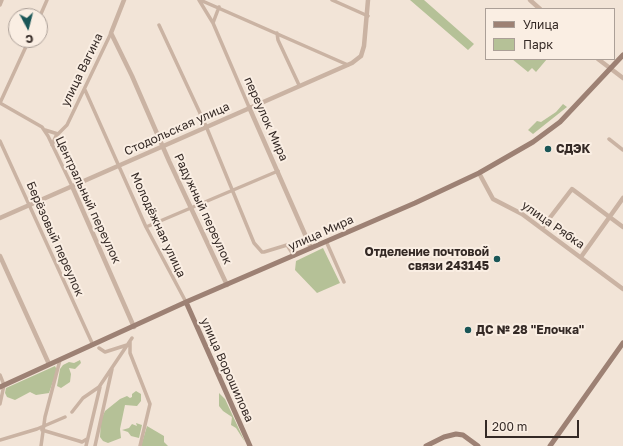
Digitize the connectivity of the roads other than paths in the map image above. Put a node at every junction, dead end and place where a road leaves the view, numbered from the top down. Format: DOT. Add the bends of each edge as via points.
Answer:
graph roads {
  1 [pos="2,0"];
  2 [pos="124,0"];
  3 [pos="199,0"];
  4 [pos="332,0"];
  5 [pos="368,0"];
  6 [pos="530,0"];
  7 [pos="0,5"];
  8 [pos="219,7"];
  9 [pos="539,8"];
  10 [pos="368,16"];
  11 [pos="213,22"];
  12 [pos="159,24"];
  13 [pos="111,33"];
  14 [pos="277,33"];
  15 [pos="26,48"];
  16 [pos="623,55"];
  17 [pos="599,60"];
  18 [pos="348,65"];
  19 [pos="610,68"];
  20 [pos="623,78"];
  21 [pos="299,85"];
  22 [pos="85,90"];
  23 [pos="0,103"];
  24 [pos="248,107"];
  25 [pos="206,126"];
  26 [pos="42,127"];
  27 [pos="59,134"];
  28 [pos="609,139"];
  29 [pos="0,141"];
  30 [pos="52,145"];
  31 [pos="163,146"];
  32 [pos="623,150"];
  33 [pos="120,165"];
  34 [pos="278,171"];
  35 [pos="478,173"];
  36 [pos="72,186"];
  37 [pos="232,190"];
  38 [pos="623,198"];
  39 [pos="28,205"];
  40 [pos="191,209"];
  41 [pos="609,217"];
  42 [pos="0,218"];
  43 [pos="146,227"];
  44 [pos="623,227"];
  45 [pos="542,228"];
  46 [pos="326,241"];
  47 [pos="311,248"];
  48 [pos="0,256"];
  49 [pos="294,256"];
  50 [pos="581,257"];
  51 [pos="344,282"];
  52 [pos="227,285"];
  53 [pos="623,288"];
  54 [pos="186,302"];
  55 [pos="134,327"];
  56 [pos="130,342"];
  57 [pos="623,342"];
  58 [pos="93,346"];
  59 [pos="98,348"];
  60 [pos="60,360"];
  61 [pos="49,364"];
  62 [pos="113,366"];
  63 [pos="0,375"];
  64 [pos="100,384"];
  65 [pos="2,386"];
  66 [pos="0,404"];
  67 [pos="72,412"];
  68 [pos="65,417"];
  69 [pos="44,428"];
  70 [pos="88,437"];
  71 [pos="0,440"];
  72 [pos="41,446"];
  73 [pos="86,446"];
  74 [pos="96,446"];
  75 [pos="140,446"];
  76 [pos="250,446"];
  77 [pos="426,446"];
  78 [pos="478,446"];
  79 [pos="550,446"];
  1 -- 7 [label="street"];
  2 -- 13 [label="street, улица Вагина"];
  3 -- 8 [label="street"];
  3 -- 11 [label="street, переулок Мира"];
  4 -- 10 [label="street"];
  5 -- 10 [label="street"];
  6 -- 9 [label="street"];
  8 -- 11 [label="street"];
  8 -- 14 [label="street"];
  10 -- 18 [label="street, Стодольская улица" via="361,56"];
  11 -- 24 [label="street, переулок Мира"];
  12 -- 25 [label="street"];
  13 -- 22 [label="street, улица Вагина"];
  13 -- 31 [label="street, Радужный переулок"];
  14 -- 18 [label="street"];
  14 -- 21 [label="street"];
  15 -- 23 [label="street"];
  16 -- 19 [label="main road, улица Мира"];
  17 -- 19 [label="street"];
  18 -- 21 [label="street, Стодольская улица"];
  19 -- 20 [label="street"];
  19 -- 35 [label="main road, улица Мира" via="560,122 533,142"];
  21 -- 24 [label="street, Стодольская улица"];
  22 -- 27 [label="street, улица Вагина" via="67,125"];
  22 -- 33 [label="street, Молодёжная улица"];
  23 -- 26 [label="street, Центральный переулок"];
  24 -- 25 [label="street, Стодольская улица"];
  24 -- 34 [label="street, переулок Мира"];
  25 -- 31 [label="street, Стодольская улица"];
  25 -- 37 [label="street"];
  26 -- 27 [label="street"];
  26 -- 30 [label="street, Центральный переулок"];
  27 -- 30 [label="street, улица Вагина"];
  28 -- 32 [label="street"];
  29 -- 39 [label="street, Берёзовый переулок"];
  30 -- 36 [label="street, Центральный переулок"];
  31 -- 33 [label="street, Стодольская улица"];
  31 -- 40 [label="street, Радужный переулок"];
  33 -- 36 [label="street, Стодольская улица"];
  33 -- 43 [label="street, Молодёжная улица"];
  34 -- 37 [label="street"];
  34 -- 47 [label="street, переулок Мира"];
  35 -- 45 [label="street, улица Рябка" via="493,199"];
  35 -- 46 [label="main road, улица Мира"];
  36 -- 39 [label="street, Стодольская улица"];
  36 -- 55 [label="street, Центральный переулок"];
  37 -- 40 [label="street"];
  37 -- 49 [label="street" via="258,248 264,252 286,245"];
  38 -- 41 [label="street"];
  39 -- 42 [label="street, Стодольская улица"];
  39 -- 58 [label="street, Берёзовый переулок"];
  40 -- 43 [label="street"];
  40 -- 52 [label="street, Радужный переулок"];
  41 -- 44 [label="street"];
  41 -- 45 [label="street" via="572,189"];
  41 -- 50 [label="street"];
  43 -- 54 [label="street, Молодёжная улица"];
  45 -- 50 [label="street, улица Рябка"];
  46 -- 47 [label="main road, улица Мира"];
  46 -- 51 [label="street"];
  47 -- 49 [label="main road, улица Мира"];
  48 -- 61 [label="street"];
  49 -- 52 [label="main road, улица Мира"];
  50 -- 53 [label="street, улица Рябка"];
  52 -- 54 [label="main road, улица Мира"];
  54 -- 55 [label="main road, улица Мира"];
  54 -- 76 [label="main road, улица Ворошилова"];
  55 -- 58 [label="main road, улица Мира"];
  56 -- 59 [label="street" via="106,352"];
  56 -- 62 [label="street"];
  56 -- 75 [label="street" via="130,353 150,404"];
  57 -- 79 [label="main road"];
  58 -- 60 [label="main road, улица Мира"];
  60 -- 61 [label="main road, улица Мира"];
  60 -- 69 [label="street"];
  61 -- 65 [label="main road, улица Мира"];
  62 -- 64 [label="street"];
  62 -- 74 [label="street"];
  63 -- 65 [label="street"];
  64 -- 67 [label="street" via="83,398"];
  64 -- 70 [label="street"];
  65 -- 66 [label="street"];
  68 -- 69 [label="street"];
  69 -- 70 [label="street" via="82,442"];
  69 -- 71 [label="street"];
  69 -- 72 [label="street"];
  70 -- 73 [label="street"];
  77 -- 78 [label="main road" via="456,434"];
}
